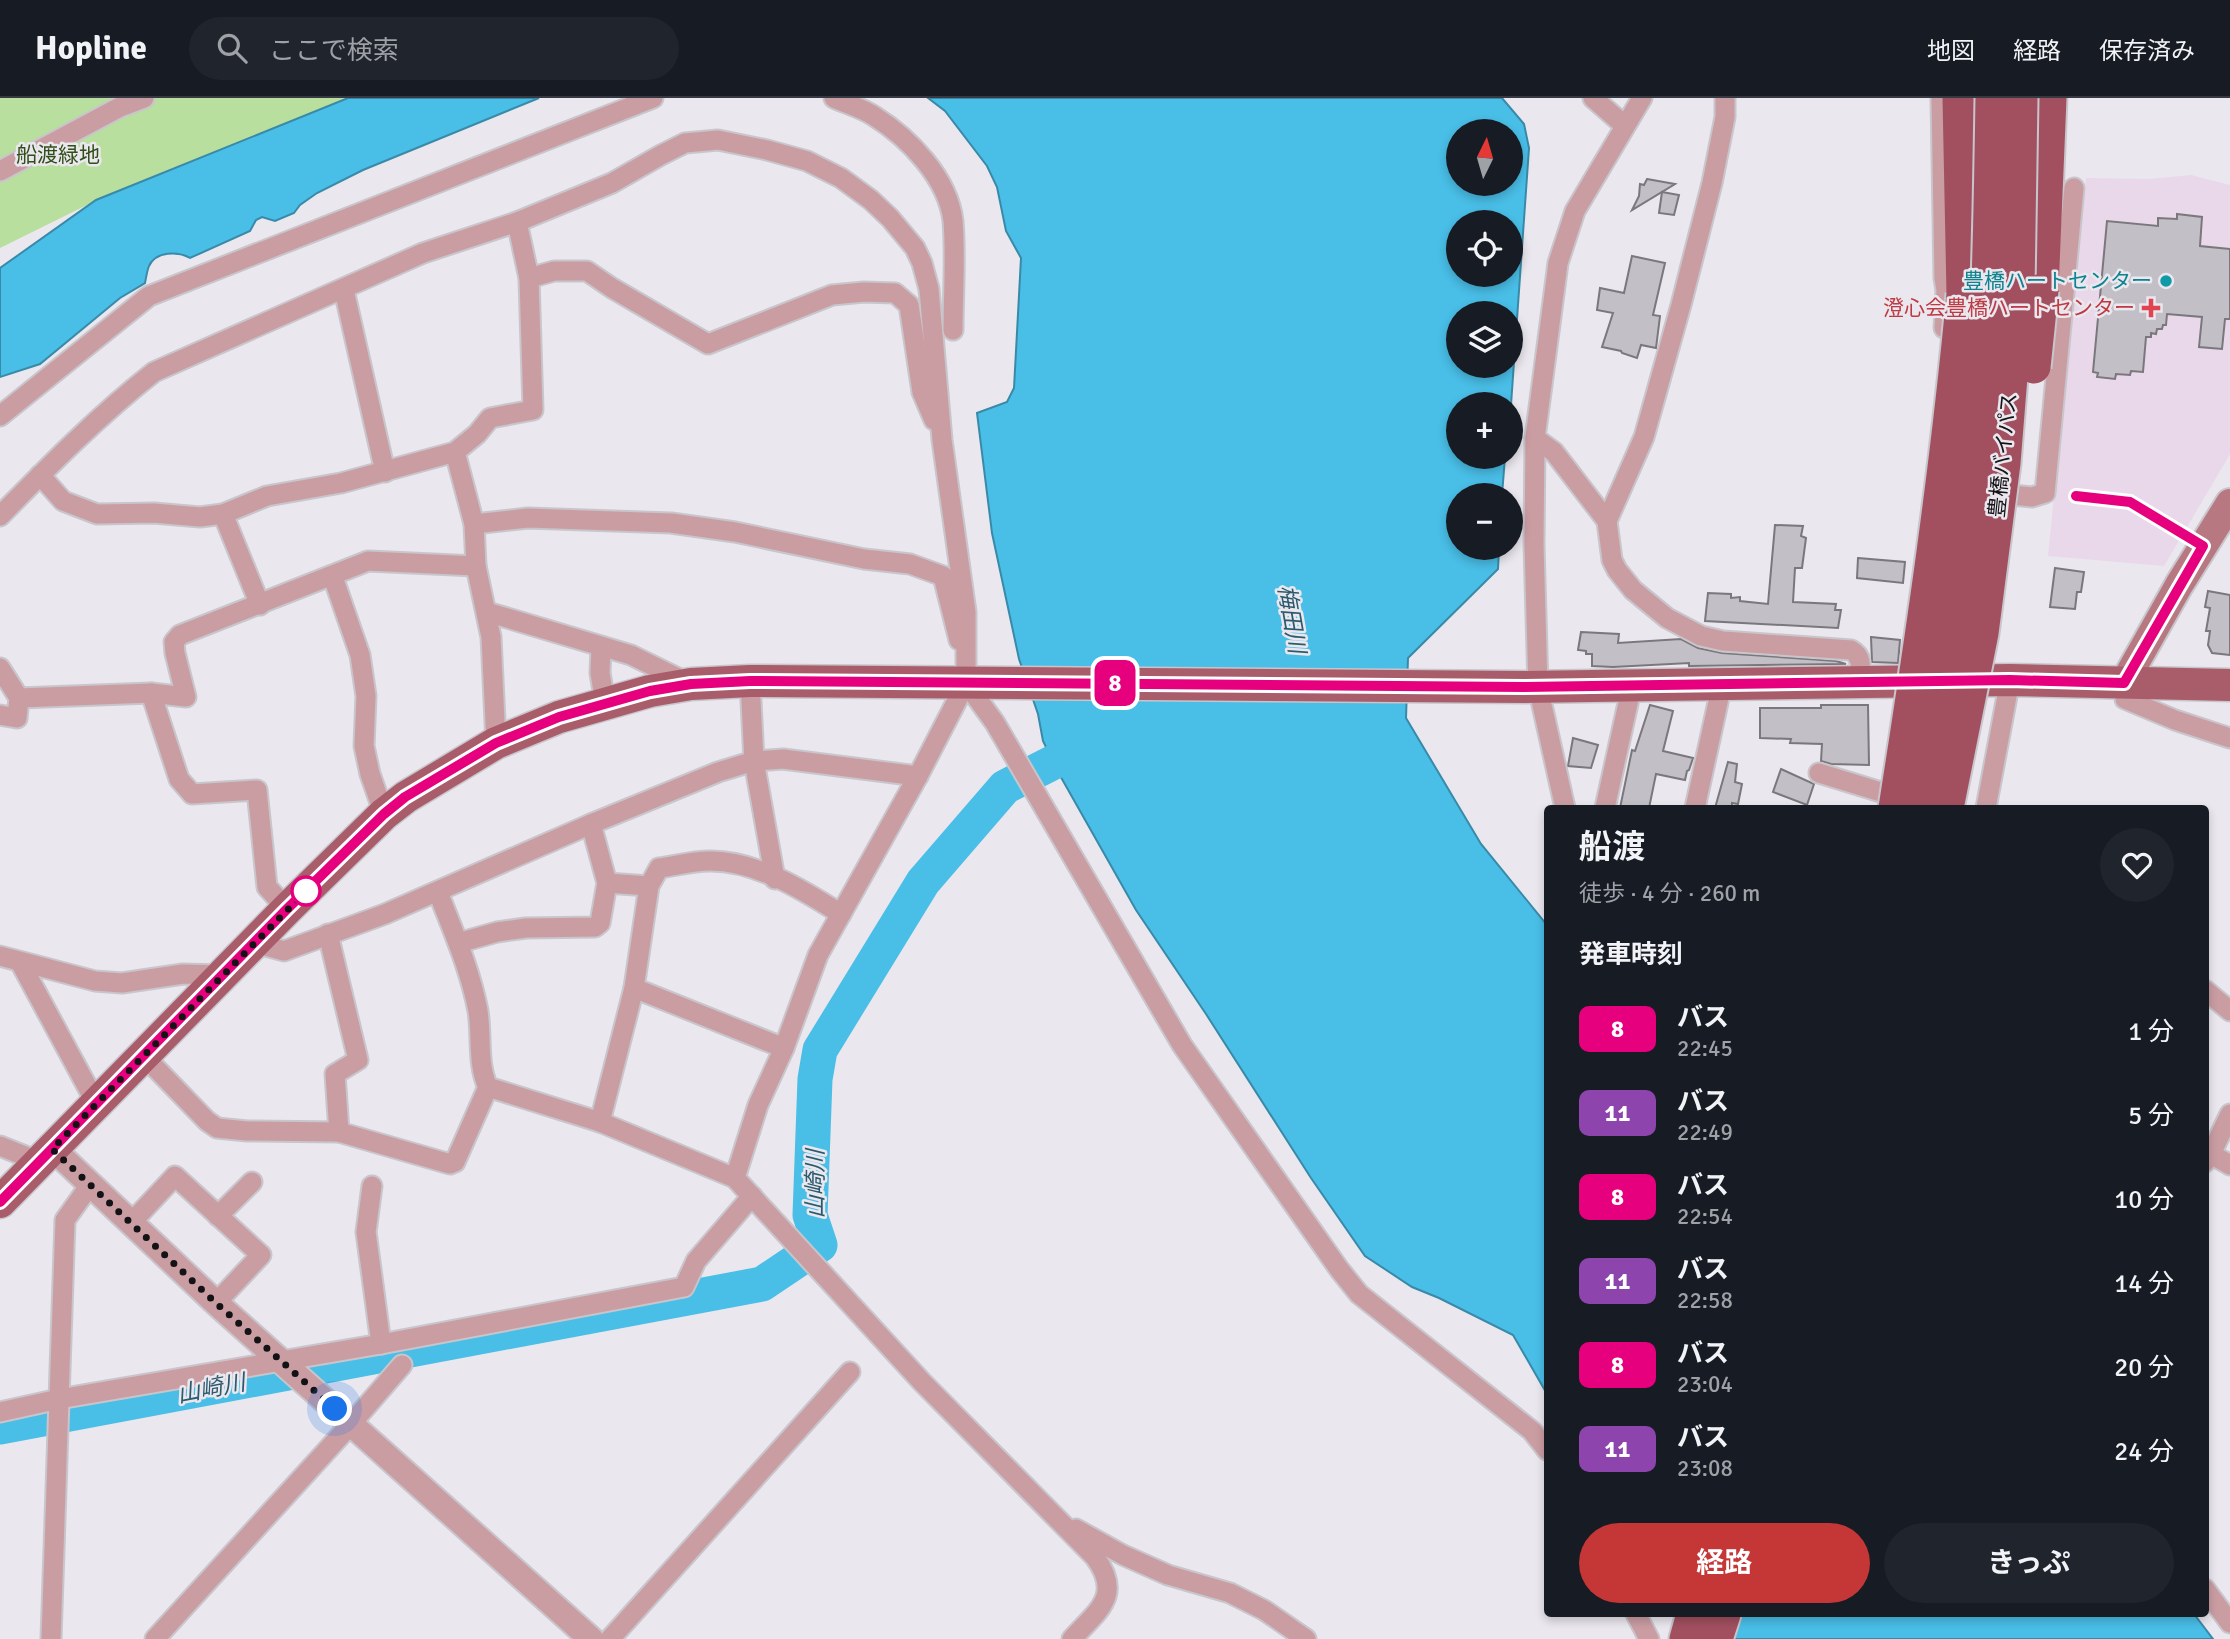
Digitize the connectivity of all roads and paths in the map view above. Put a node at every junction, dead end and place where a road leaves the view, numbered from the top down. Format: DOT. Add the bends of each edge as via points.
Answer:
graph roads {
  1 [pos="144,98"];
  2 [pos="653,98"];
  3 [pos="834,98"];
  4 [pos="1593,98"];
  5 [pos="1642,98"];
  6 [pos="1725,98"];
  7 [pos="1941,98"];
  8 [pos="1959,98"];
  9 [pos="1993,98"];
  10 [pos="2021,98"];
  11 [pos="2049,98"];
  12 [pos="1624,125"];
  13 [pos="0,171"];
  14 [pos="2074,188"];
  15 [pos="517,222"];
  16 [pos="529,278"];
  17 [pos="344,290"];
  18 [pos="953,330"];
  19 [pos="0,416"];
  20 [pos="1535,438"];
  21 [pos="942,440"];
  22 [pos="455,452"];
  23 [pos="385,472"];
  24 [pos="40,475"];
  25 [pos="1930,487"];
  26 [pos="2230,503"];
  27 [pos="223,514"];
  28 [pos="0,516"];
  29 [pos="1607,521"];
  30 [pos="474,524"];
  31 [pos="476,566"];
  32 [pos="333,577"];
  33 [pos="260,605"];
  34 [pos="487,612"];
  35 [pos="601,647"];
  36 [pos="0,668"];
  37 [pos="966,676"];
  38 [pos="2010,680"];
  39 [pos="750,681"];
  40 [pos="1904,681"];
  41 [pos="1859,682"];
  42 [pos="2124,683"];
  43 [pos="691,684"];
  44 [pos="1722,684"];
  45 [pos="1632,685"];
  46 [pos="2230,685"];
  47 [pos="1531,687"];
  48 [pos="151,693"];
  49 [pos="19,698"];
  50 [pos="605,703"];
  51 [pos="0,715"];
  52 [pos="2230,738"];
  53 [pos="496,743"];
  54 [pos="754,761"];
  55 [pos="1819,773"];
  56 [pos="918,776"];
  57 [pos="1887,803"];
  58 [pos="1565,805"];
  59 [pos="1606,805"];
  60 [pos="1696,805"];
  61 [pos="1921,805"];
  62 [pos="1948,805"];
  63 [pos="1969,805"];
  64 [pos="1987,805"];
  65 [pos="384,814"];
  66 [pos="591,824"];
  67 [pos="775,878"];
  68 [pos="607,883"];
  69 [pos="649,886"];
  70 [pos="438,891"];
  71 [pos="287,909"];
  72 [pos="841,914"];
  73 [pos="328,934"];
  74 [pos="255,943"];
  75 [pos="458,943"];
  76 [pos="0,957"];
  77 [pos="20,962"];
  78 [pos="223,975"];
  79 [pos="634,988"];
  80 [pos="2209,993"];
  81 [pos="2230,1011"];
  82 [pos="784,1048"];
  83 [pos="143,1055"];
  84 [pos="488,1087"];
  85 [pos="96,1102"];
  86 [pos="2230,1114"];
  87 [pos="600,1122"];
  88 [pos="339,1132"];
  89 [pos="0,1146"];
  90 [pos="46,1155"];
  91 [pos="2209,1156"];
  92 [pos="2209,1158"];
  93 [pos="2230,1165"];
  94 [pos="735,1178"];
  95 [pos="252,1182"];
  96 [pos="90,1185"];
  97 [pos="372,1186"];
  98 [pos="752,1196"];
  99 [pos="0,1202"];
  100 [pos="218,1216"];
  101 [pos="131,1223"];
  102 [pos="216,1303"];
  103 [pos="382,1344"];
  104 [pos="401,1365"];
  105 [pos="290,1369"];
  106 [pos="850,1372"];
  107 [pos="58,1410"];
  108 [pos="0,1412"];
  109 [pos="351,1424"];
  110 [pos="1544,1446"];
  111 [pos="1054,1516"];
  112 [pos="2209,1594"];
  113 [pos="1638,1617"];
  114 [pos="1692,1617"];
  115 [pos="1723,1617"];
  116 [pos="2230,1623"];
  117 [pos="51,1639"];
  118 [pos="155,1639"];
  119 [pos="591,1639"];
  120 [pos="610,1639"];
  121 [pos="1072,1639"];
  122 [pos="1306,1639"];
  123 [pos="1649,1639"];
  124 [pos="1686,1639"];
  125 [pos="1716,1639"];
  1 -- 13 [label="street"];
  2 -- 19 [label="street" via="149,296"];
  3 -- 18 [label="street" via="872,115 907,140 943,190 953,220"];
  4 -- 12 [label="street"];
  5 -- 12 [label="street"];
  6 -- 29 [label="street" via="1712,183 1681,305 1644,437"];
  7 -- 25 [label="street" via="1946,290"];
  8 -- 57 [label="highway, bridge" via="1963,294 1945,471"];
  9 -- 61 [label="highway, 豊橋バイパス, bridge" via="1989,289 1975,462"];
  10 -- 62 [label="highway, 豊橋バイパス, bridge" via="2018,290 2004,463 1982,633"];
  11 -- 63 [label="highway, bridge" via="2042,290 2027,435 2000,642"];
  12 -- 20 [label="street" via="1575,211 1558,263"];
  14 -- 25 [label="street" via="2045,493 2032,497"];
  15 -- 16 [label="street"];
  15 -- 17 [label="street" via="423,254"];
  15 -- 21 [label="street" via="612,183 685,143 718,140 767,150 807,161 841,178 890,218 922,263 929,289"];
  16 -- 21 [label="street" via="554,271 587,271 708,344 832,295 895,293 909,305 922,392"];
  16 -- 22 [label="street" via="533,410 490,418"];
  17 -- 23 [label="street"];
  17 -- 24 [label="street" via="154,372"];
  20 -- 29 [label="street" via="1554,452"];
  20 -- 47 [label="street"];
  21 -- 37 [label="street" via="966,612"];
  22 -- 23 [label="street"];
  22 -- 30 [label="street"];
  23 -- 27 [label="street" via="267,496"];
  24 -- 27 [label="street" via="63,501 97,514"];
  24 -- 28 [label="street"];
  25 -- 40 [label="street"];
  26 -- 42 [label="main road"];
  27 -- 33 [label="street"];
  29 -- 41 [label="street" via="1617,570 1667,618 1701,636 1723,641 1851,650 1861,662"];
  30 -- 31 [label="street"];
  30 -- 37 [label="street" via="528,518 671,523 910,564 943,576"];
  31 -- 32 [label="street" via="368,561"];
  31 -- 34 [label="street"];
  32 -- 33 [label="street"];
  32 -- 65 [label="street" via="360,655 366,696 364,746"];
  33 -- 48 [label="street" via="180,635 174,653 186,697"];
  34 -- 35 [label="street"];
  34 -- 53 [label="street"];
  35 -- 43 [label="street" via="631,654"];
  35 -- 50 [label="street"];
  36 -- 49 [label="street"];
  37 -- 39 [label="main road"];
  37 -- 47 [label="main road" via="1013,682"];
  37 -- 56 [label="street"];
  37 -- 110 [label="street" via="1182,1045 1339,1269 1359,1294 1532,1431"];
  38 -- 40 [label="main road"];
  38 -- 42 [label="main road"];
  38 -- 64 [label="street"];
  39 -- 43 [label="main road"];
  39 -- 54 [label="street"];
  40 -- 41 [label="main road"];
  40 -- 57 [label="street"];
  41 -- 44 [label="main road"];
  42 -- 46 [label="main road"];
  42 -- 52 [label="street" via="2124,699"];
  43 -- 50 [label="main road"];
  44 -- 45 [label="main road"];
  44 -- 60 [label="street"];
  45 -- 47 [label="main road"];
  45 -- 59 [label="street"];
  47 -- 58 [label="street"];
  48 -- 49 [label="street"];
  48 -- 71 [label="street" via="179,779 192,794 257,790 267,887"];
  49 -- 51 [label="street" via="17,718"];
  50 -- 53 [label="main road"];
  53 -- 65 [label="main road"];
  54 -- 56 [label="street" via="783,760"];
  54 -- 66 [label="street"];
  54 -- 67 [label="street"];
  55 -- 57 [label="street"];
  56 -- 72 [label="street"];
  65 -- 71 [label="main road"];
  66 -- 68 [label="street"];
  66 -- 70 [label="street"];
  67 -- 69 [label="street" via="745,866 709,861 659,868"];
  67 -- 72 [label="street"];
  68 -- 69 [label="street"];
  68 -- 75 [label="street" via="600,923 595,927 526,928"];
  69 -- 79 [label="street"];
  70 -- 73 [label="street"];
  70 -- 75 [label="street"];
  71 -- 74 [label="main road"];
  72 -- 82 [label="street" via="818,955"];
  73 -- 74 [label="street" via="284,951"];
  73 -- 88 [label="street" via="358,1060 335,1074"];
  74 -- 78 [label="main road"];
  75 -- 84 [label="street" via="470,974 482,1073"];
  76 -- 77 [label="street"];
  77 -- 78 [label="street" via="122,983 183,974"];
  77 -- 85 [label="street"];
  78 -- 83 [label="main road"];
  79 -- 82 [label="street"];
  79 -- 87 [label="street"];
  80 -- 81 [label="street"];
  82 -- 94 [label="street" via="758,1105"];
  83 -- 85 [label="main road"];
  83 -- 88 [label="street" via="218,1128"];
  84 -- 87 [label="street"];
  84 -- 88 [label="street" via="455,1162 450,1164"];
  85 -- 90 [label="main road"];
  86 -- 91 [label="street"];
  87 -- 94 [label="street"];
  89 -- 90 [label="street"];
  90 -- 96 [label="street"];
  90 -- 99 [label="main road"];
  92 -- 93 [label="street"];
  94 -- 98 [label="street"];
  95 -- 100 [label="street"];
  96 -- 101 [label="street"];
  96 -- 107 [label="street" via="65,1220"];
  97 -- 103 [label="street" via="366,1232"];
  98 -- 103 [label="street" via="696,1261 684,1287"];
  98 -- 111 [label="street" via="922,1382"];
  100 -- 101 [label="street" via="175,1176"];
  100 -- 102 [label="street" via="261,1255"];
  101 -- 102 [label="street"];
  102 -- 105 [label="street"];
  103 -- 105 [label="street"];
  104 -- 109 [label="street"];
  105 -- 107 [label="street"];
  105 -- 109 [label="street"];
  106 -- 120 [label="street"];
  107 -- 108 [label="street"];
  107 -- 117 [label="street"];
  109 -- 118 [label="street"];
  109 -- 119 [label="street"];
  111 -- 121 [label="street" via="1107,1573 1109,1591 1103,1604"];
  111 -- 122 [label="street" via="1123,1555 1264,1609"];
  112 -- 116 [label="street"];
  113 -- 123 [label="street"];
  114 -- 124 [label="highway"];
  115 -- 125 [label="highway"];
}
